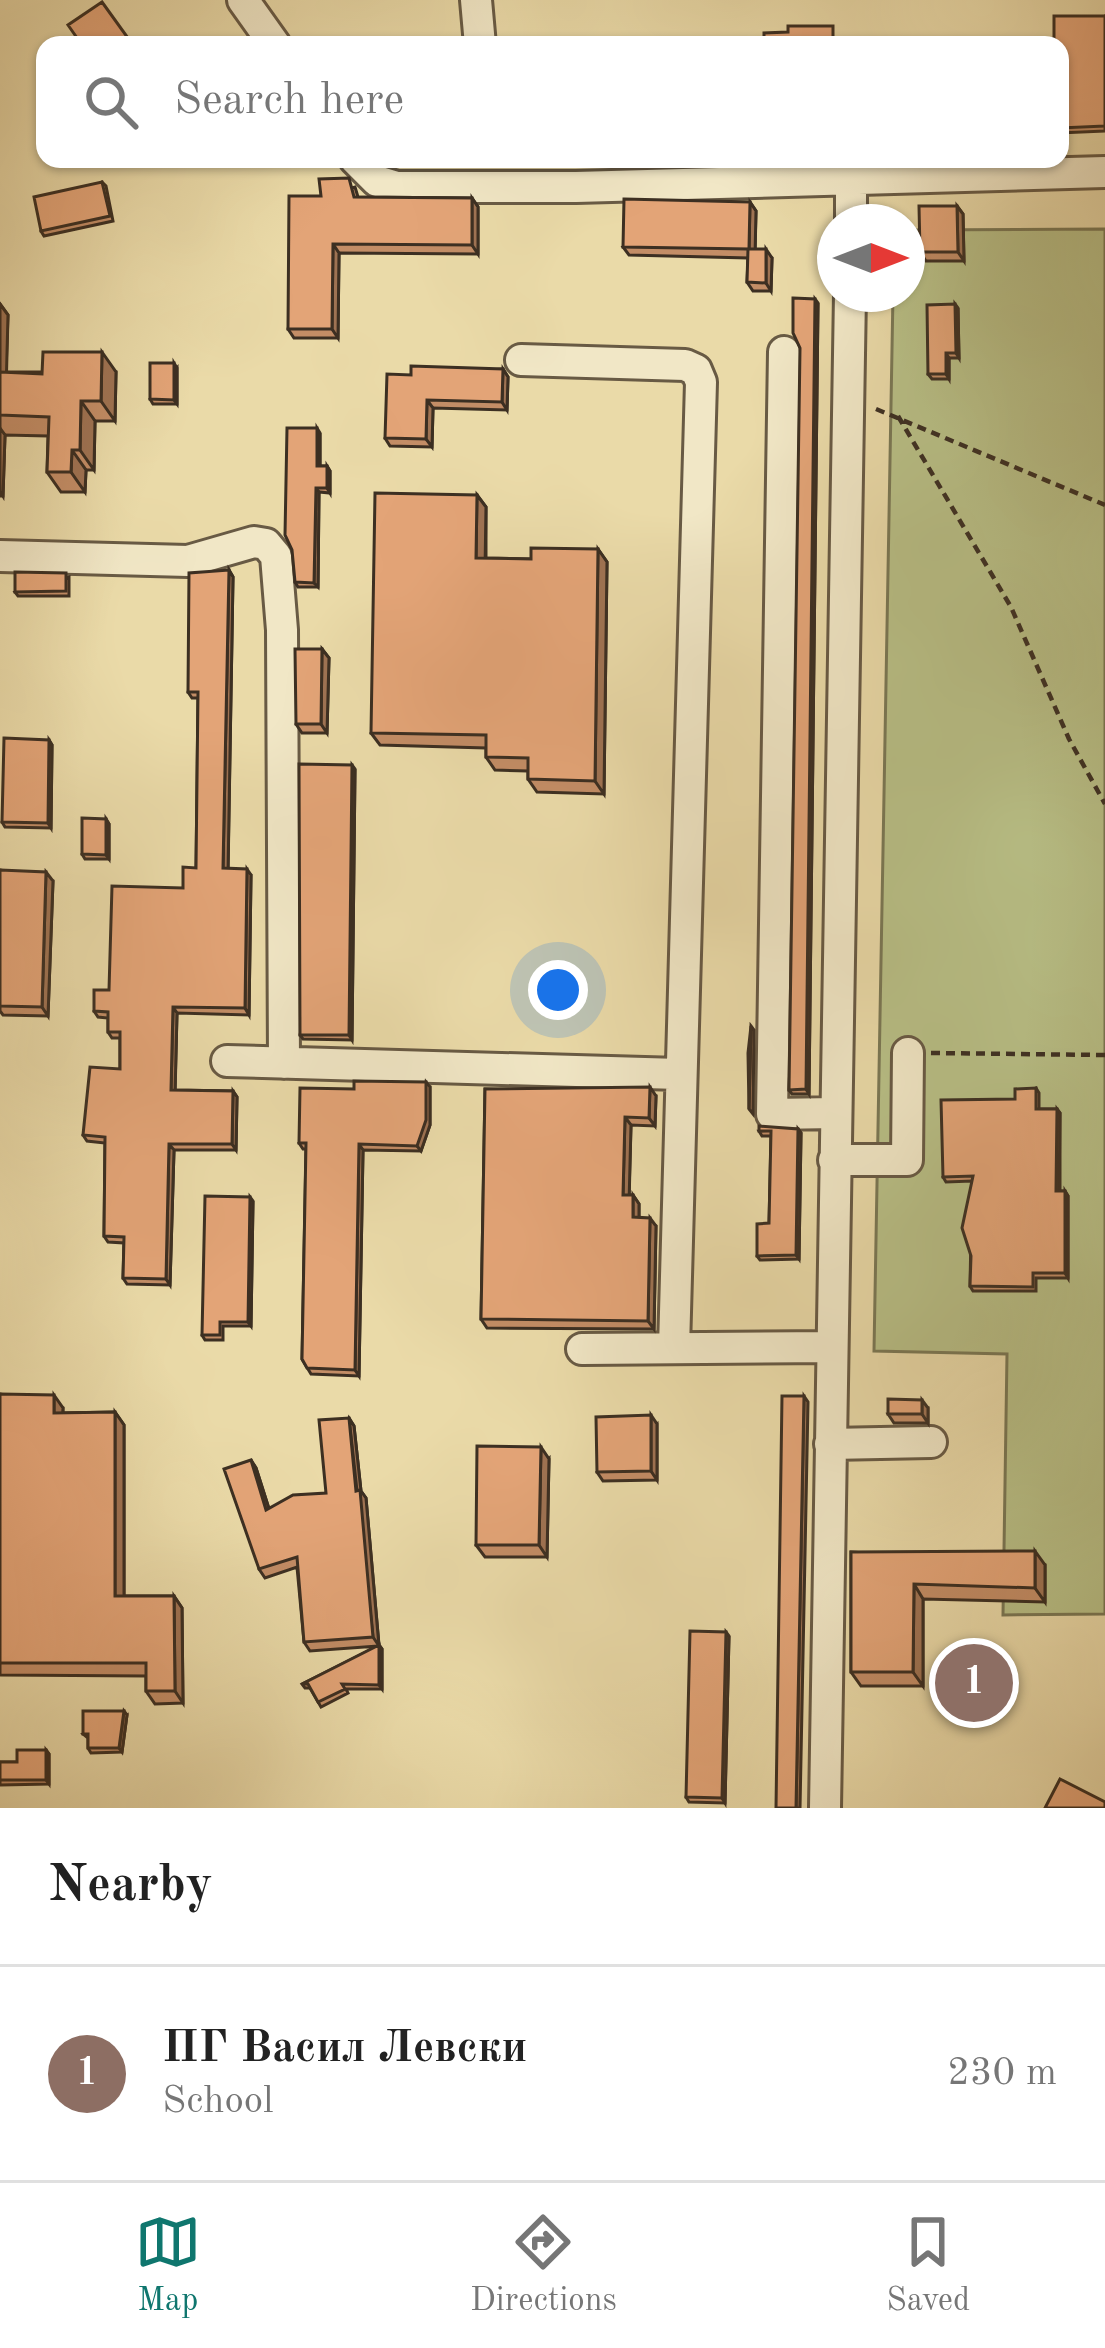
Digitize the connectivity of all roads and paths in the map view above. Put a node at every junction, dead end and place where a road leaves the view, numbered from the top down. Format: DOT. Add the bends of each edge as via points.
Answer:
graph roads {
  1 [pos="243,0"];
  2 [pos="476,0"];
  3 [pos="269,36"];
  4 [pos="479,36"];
  5 [pos="365,168"];
  6 [pos="1105,172"];
  7 [pos="534,173"];
  8 [pos="851,179"];
  9 [pos="851,204"];
  10 [pos="850,312"];
  11 [pos="784,352"];
  12 [pos="521,360"];
  13 [pos="848,399"];
  14 [pos="898,416"];
  15 [pos="1105,505"];
  16 [pos="0,556"];
  17 [pos="1105,804"];
  18 [pos="908,1053"];
  19 [pos="1105,1054"];
  20 [pos="227,1061"];
  21 [pos="284,1063"];
  22 [pos="679,1074"];
  23 [pos="835,1113"];
  24 [pos="834,1160"];
  25 [pos="832,1347"];
  26 [pos="674,1348"];
  27 [pos="582,1349"];
  28 [pos="931,1442"];
  29 [pos="830,1444"];
  30 [pos="825,1808"];
  1 -- 3 [label="street"];
  2 -- 4 [label="street"];
  5 -- 7 [label="street" via="397,187"];
  6 -- 8 [label="street"];
  7 -- 8 [label="street"];
  8 -- 9 [label="street"];
  10 -- 13 [label="street"];
  11 -- 23 [label="street" via="772,1114"];
  12 -- 22 [label="street" via="685,365 701,382"];
  13 -- 14 [label="path"];
  13 -- 23 [label="street"];
  14 -- 15 [label="path"];
  14 -- 17 [label="path" via="1012,607"];
  16 -- 21 [label="street" via="188,561 254,542 276,556"];
  18 -- 19 [label="path"];
  18 -- 24 [label="street" via="907,1160"];
  20 -- 21 [label="street"];
  21 -- 22 [label="street"];
  22 -- 26 [label="street"];
  23 -- 24 [label="street"];
  24 -- 25 [label="street"];
  25 -- 26 [label="street"];
  25 -- 29 [label="street"];
  26 -- 27 [label="street"];
  28 -- 29 [label="street"];
  29 -- 30 [label="street"];
}
